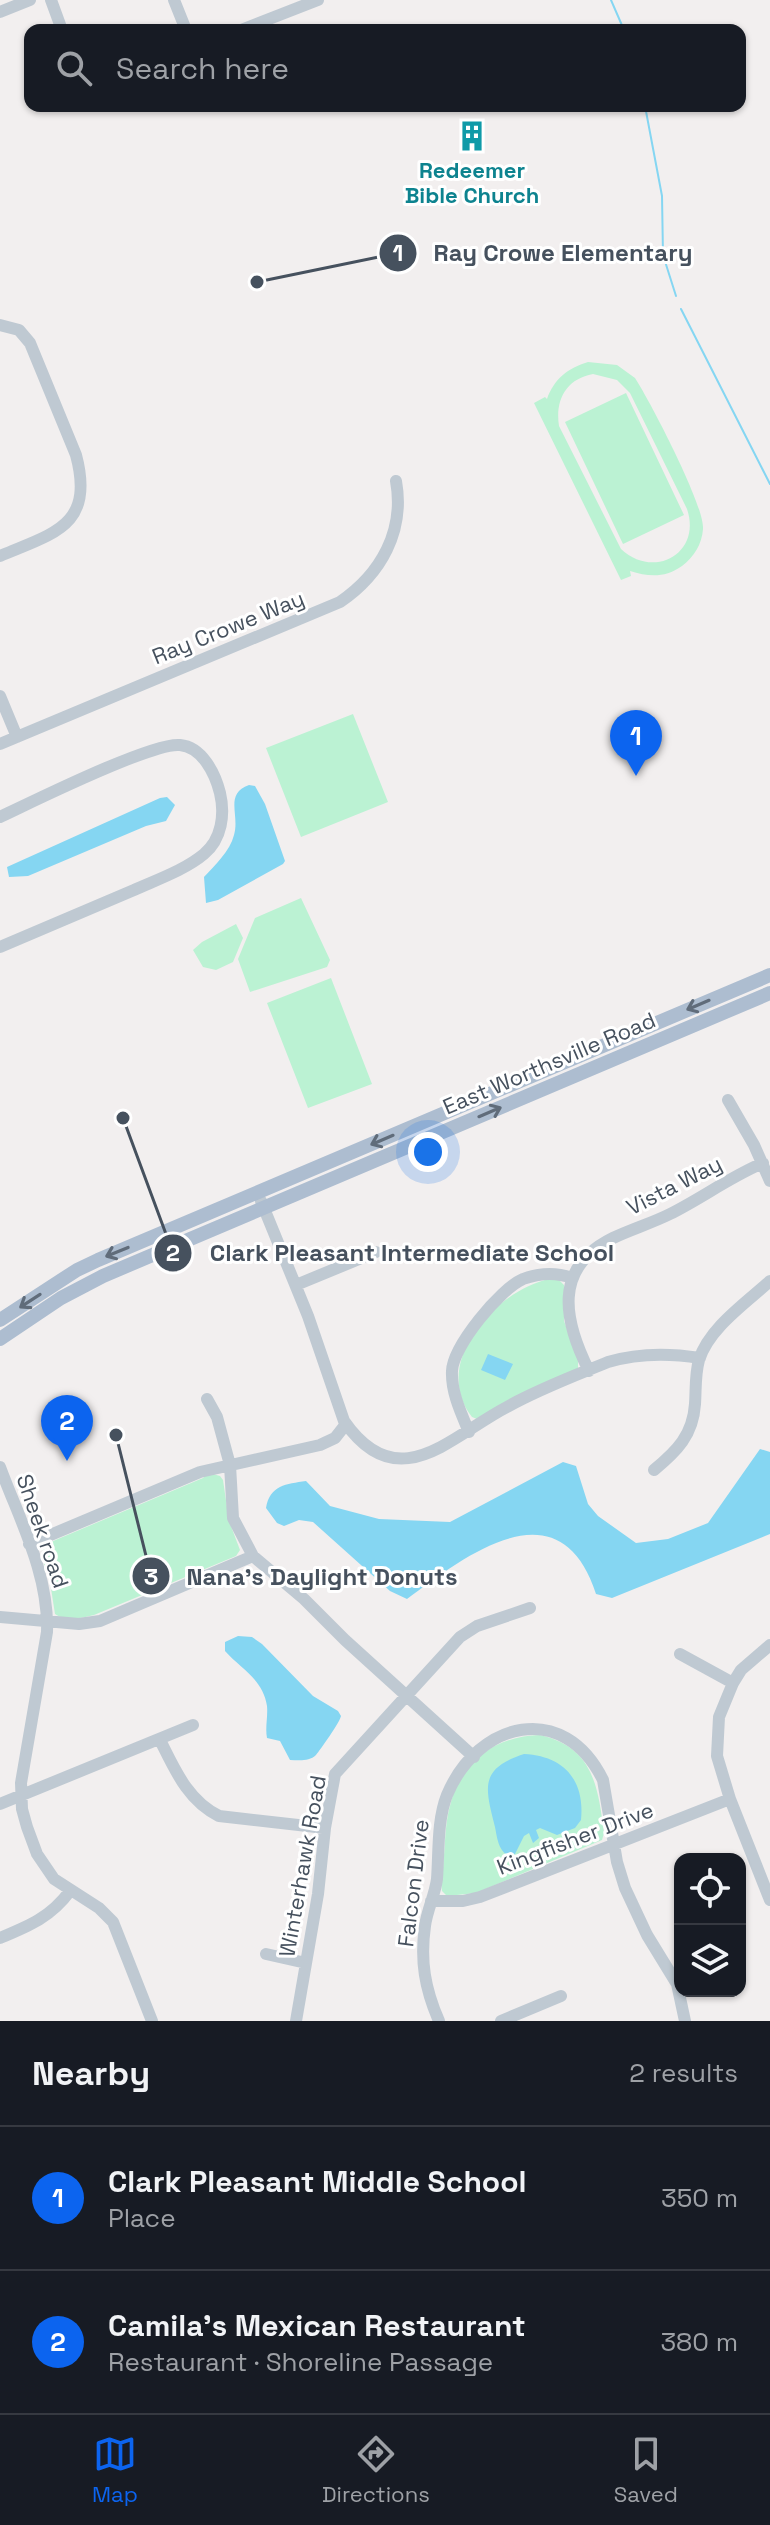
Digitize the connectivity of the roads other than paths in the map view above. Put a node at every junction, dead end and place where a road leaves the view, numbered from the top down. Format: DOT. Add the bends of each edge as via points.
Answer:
graph roads {
  1 [pos="30,0"];
  2 [pos="51,0"];
  3 [pos="174,0"];
  4 [pos="318,0"];
  5 [pos="0,12"];
  6 [pos="60,24"];
  7 [pos="184,24"];
  8 [pos="256,24"];
  9 [pos="2,324"];
  10 [pos="396,481"];
  11 [pos="0,556"];
  12 [pos="0,696"];
  13 [pos="17,737"];
  14 [pos="0,744"];
  15 [pos="0,817"];
  16 [pos="0,947"];
  17 [pos="770,975"];
  18 [pos="770,993"];
  19 [pos="728,1100"];
  20 [pos="763,1163"];
  21 [pos="770,1181"];
  22 [pos="257,1193"];
  23 [pos="264,1208"];
  24 [pos="376,1252"];
  25 [pos="572,1278"];
  26 [pos="770,1281"];
  27 [pos="296,1285"];
  28 [pos="0,1320"];
  29 [pos="0,1339"];
  30 [pos="700,1358"];
  31 [pos="589,1371"];
  32 [pos="207,1399"];
  33 [pos="346,1424"];
  34 [pos="469,1432"];
  35 [pos="230,1465"];
  36 [pos="0,1467"];
  37 [pos="654,1470"];
  38 [pos="29,1544"];
  39 [pos="253,1556"];
  40 [pos="530,1608"];
  41 [pos="0,1617"];
  42 [pos="48,1622"];
  43 [pos="770,1645"];
  44 [pos="680,1654"];
  45 [pos="733,1683"];
  46 [pos="405,1695"];
  47 [pos="193,1725"];
  48 [pos="160,1740"];
  49 [pos="474,1757"];
  50 [pos="21,1798"];
  51 [pos="730,1799"];
  52 [pos="0,1804"];
  53 [pos="325,1828"];
  54 [pos="615,1844"];
  55 [pos="70,1891"];
  56 [pos="770,1900"];
  57 [pos="431,1901"];
  58 [pos="0,1938"];
  59 [pos="266,1954"];
  60 [pos="306,1963"];
  61 [pos="561,1996"];
  62 [pos="152,2021"];
  63 [pos="296,2021"];
  64 [pos="439,2021"];
  65 [pos="501,2021"];
  66 [pos="685,2021"];
  1 -- 5 [label="street"];
  2 -- 6 [label="street"];
  3 -- 7 [label="street"];
  4 -- 8 [label="street"];
  9 -- 11 [label="street" via="19,330 30,343 76,455 81,491 69,522"];
  10 -- 13 [label="street, Ray Crowe Way" via="398,514 386,555 340,602"];
  12 -- 13 [label="street"];
  13 -- 14 [label="street, Ray Crowe Way"];
  15 -- 16 [label="street" via="136,756 180,745 197,751 209,766 223,807 214,843 203,855"];
  17 -- 22 [label="main road, East Worthsville Road, one-way"];
  23 -- 18 [label="main road, East Worthsville Road, one-way"];
  19 -- 20 [label="street"];
  20 -- 21 [label="street"];
  20 -- 25 [label="street, Vista Way" via="604,1243"];
  22 -- 23 [label="street"];
  22 -- 28 [label="main road, East Worthsville Road, one-way" via="77,1270"];
  23 -- 27 [label="street"];
  23 -- 29 [label="main road, East Worthsville Road" via="80,1286"];
  24 -- 27 [label="street"];
  25 -- 31 [label="street" via="570,1329"];
  25 -- 34 [label="street" via="549,1273 520,1280 457,1350 452,1386"];
  26 -- 30 [label="street" via="722,1325"];
  27 -- 33 [label="street"];
  30 -- 31 [label="street" via="625,1357"];
  30 -- 37 [label="street" via="691,1428 676,1452"];
  31 -- 34 [label="street" via="505,1408"];
  32 -- 35 [label="street"];
  33 -- 34 [label="street" via="370,1447 405,1458 436,1451"];
  33 -- 35 [label="street" via="320,1445"];
  35 -- 38 [label="street" via="200,1472"];
  35 -- 39 [label="street" via="233,1518"];
  36 -- 38 [label="street, Sheek road"];
  38 -- 42 [label="street, Sheek road" via="42,1578"];
  39 -- 42 [label="street" via="100,1621"];
  39 -- 46 [label="street"];
  40 -- 46 [label="street, Winterhawk Road" via="460,1637"];
  41 -- 42 [label="street"];
  42 -- 50 [label="street, Sheek road"];
  43 -- 45 [label="street"];
  44 -- 45 [label="street"];
  45 -- 51 [label="street" via="717,1736 717,1756"];
  46 -- 49 [label="street"];
  46 -- 53 [label="street, Winterhawk Road" via="335,1774"];
  47 -- 48 [label="street"];
  48 -- 50 [label="street"];
  48 -- 53 [label="street" via="183,1785 206,1810"];
  49 -- 54 [label="street, Falcon Drive" via="485,1744 522,1729 550,1730 572,1741 603,1780"];
  49 -- 57 [label="street, Falcon Drive" via="446,1797"];
  50 -- 52 [label="street"];
  50 -- 55 [label="street, Sheek road" via="37,1854"];
  51 -- 54 [label="street, Kingfisher Drive"];
  51 -- 56 [label="street"];
  53 -- 60 [label="street, Winterhawk Road"];
  54 -- 57 [label="street, Kingfisher Drive" via="480,1897"];
  54 -- 66 [label="street, Falcon Drive" via="625,1888 677,1984"];
  55 -- 58 [label="street" via="44,1919"];
  55 -- 62 [label="street, Sheek road" via="113,1922"];
  57 -- 64 [label="street, Falcon Drive" via="423,1974"];
  59 -- 60 [label="street"];
  60 -- 63 [label="street, Winterhawk Road"];
  61 -- 65 [label="street"];
}
